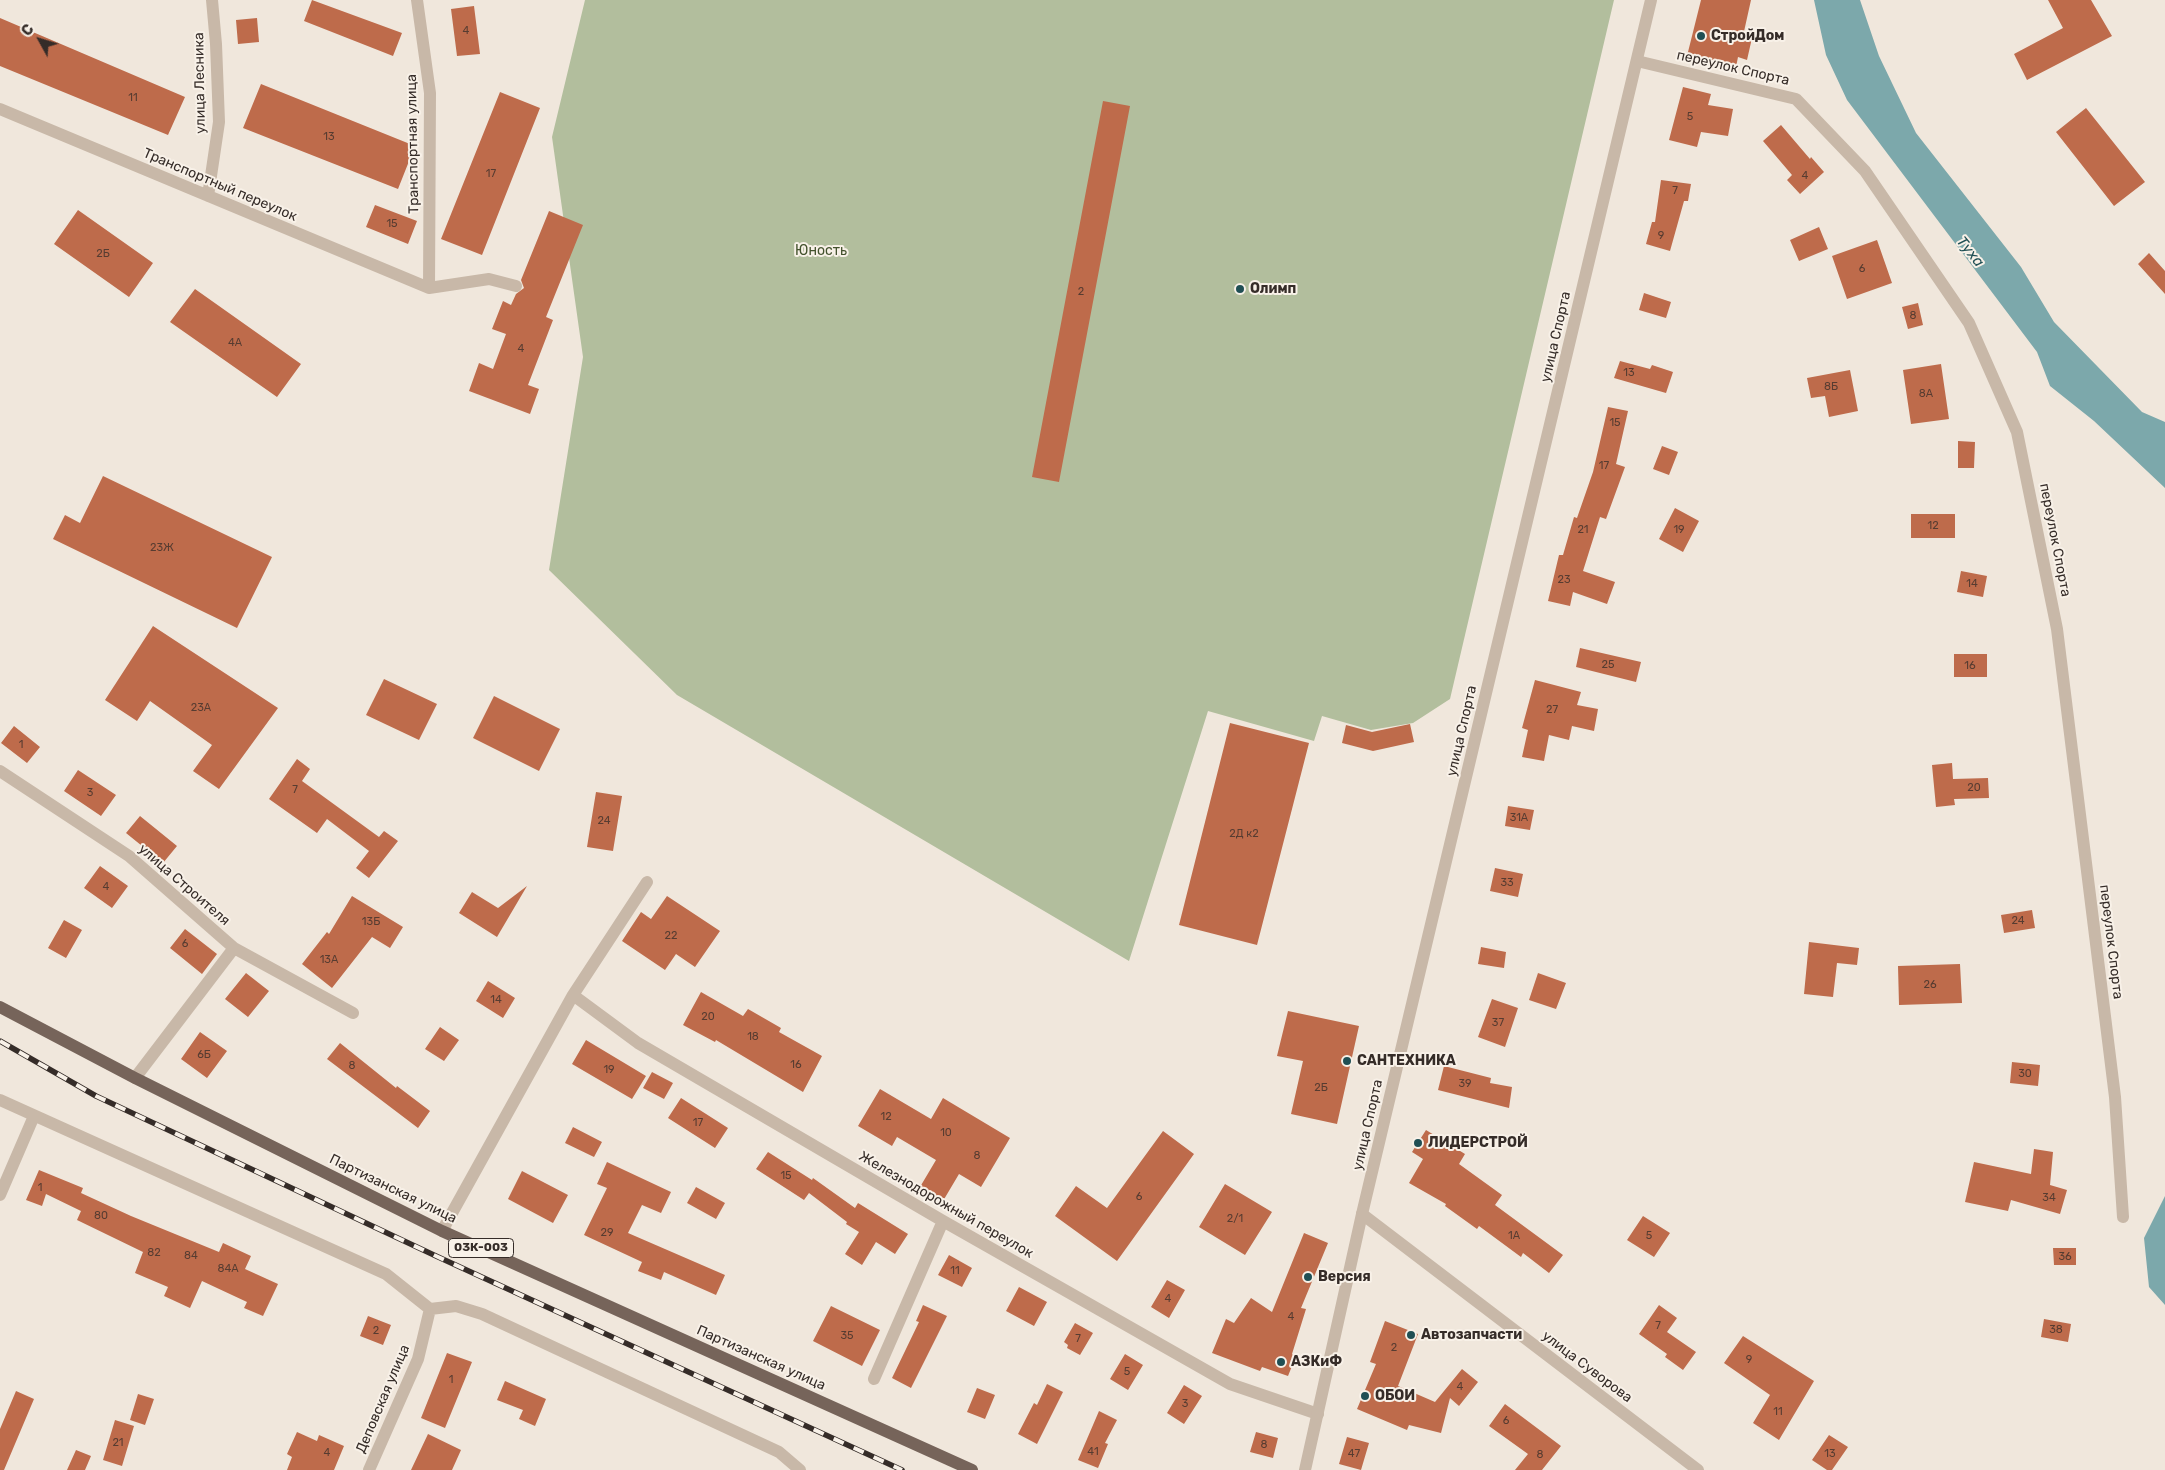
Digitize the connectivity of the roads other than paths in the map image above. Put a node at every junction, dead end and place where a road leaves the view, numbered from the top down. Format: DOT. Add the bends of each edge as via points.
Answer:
graph roads {
  1 [pos="212,0"];
  2 [pos="417,0"];
  3 [pos="1651,0"];
  4 [pos="1637,61"];
  5 [pos="0,109"];
  6 [pos="208,196"];
  7 [pos="516,286"];
  8 [pos="429,288"];
  9 [pos="0,771"];
  10 [pos="647,882"];
  11 [pos="234,948"];
  12 [pos="573,994"];
  13 [pos="0,1007"];
  14 [pos="353,1013"];
  15 [pos="135,1078"];
  16 [pos="0,1100"];
  17 [pos="34,1116"];
  18 [pos="0,1195"];
  19 [pos="1362,1214"];
  20 [pos="2123,1217"];
  21 [pos="943,1222"];
  22 [pos="442,1231"];
  23 [pos="430,1309"];
  24 [pos="874,1379"];
  25 [pos="1318,1414"];
  26 [pos="369,1470"];
  27 [pos="800,1470"];
  28 [pos="972,1470"];
  29 [pos="1305,1470"];
  30 [pos="1698,1470"];
  1 -- 6 [label="street, улица Лесника" via="219,122"];
  2 -- 8 [label="street, Транспортная улица" via="430,93"];
  3 -- 4 [label="street, улица Спорта"];
  4 -- 19 [label="street, улица Спорта"];
  4 -- 20 [label="street, переулок Спорта" via="1796,98 1865,171 1969,323 2017,432 2057,629 2115,1097"];
  5 -- 6 [label="street, Транспортный переулок"];
  6 -- 8 [label="street, Транспортный переулок"];
  7 -- 8 [label="street" via="489,279"];
  9 -- 11 [label="street, улица Строителя" via="129,856"];
  10 -- 12 [label="street"];
  11 -- 14 [label="street, улица Строителя"];
  11 -- 15 [label="street"];
  12 -- 21 [label="street, Железнодорожный переулок" via="638,1043"];
  12 -- 22 [label="street"];
  13 -- 15 [label="main road, Партизанская улица / 03К-003"];
  15 -- 22 [label="main road, Партизанская улица / 03К-003"];
  16 -- 17 [label="street"];
  17 -- 18 [label="street"];
  17 -- 23 [label="street" via="386,1274"];
  19 -- 25 [label="street, улица Спорта"];
  19 -- 30 [label="street, улица Суворова"];
  21 -- 24 [label="street"];
  21 -- 25 [label="street, Железнодорожный переулок" via="1230,1384"];
  22 -- 28 [label="main road, Партизанская улица / 03К-003"];
  23 -- 26 [label="street, Деповская улица" via="418,1359"];
  23 -- 27 [label="street" via="456,1306 482,1314 780,1452"];
  25 -- 29 [label="street, улица Спорта"];
}
